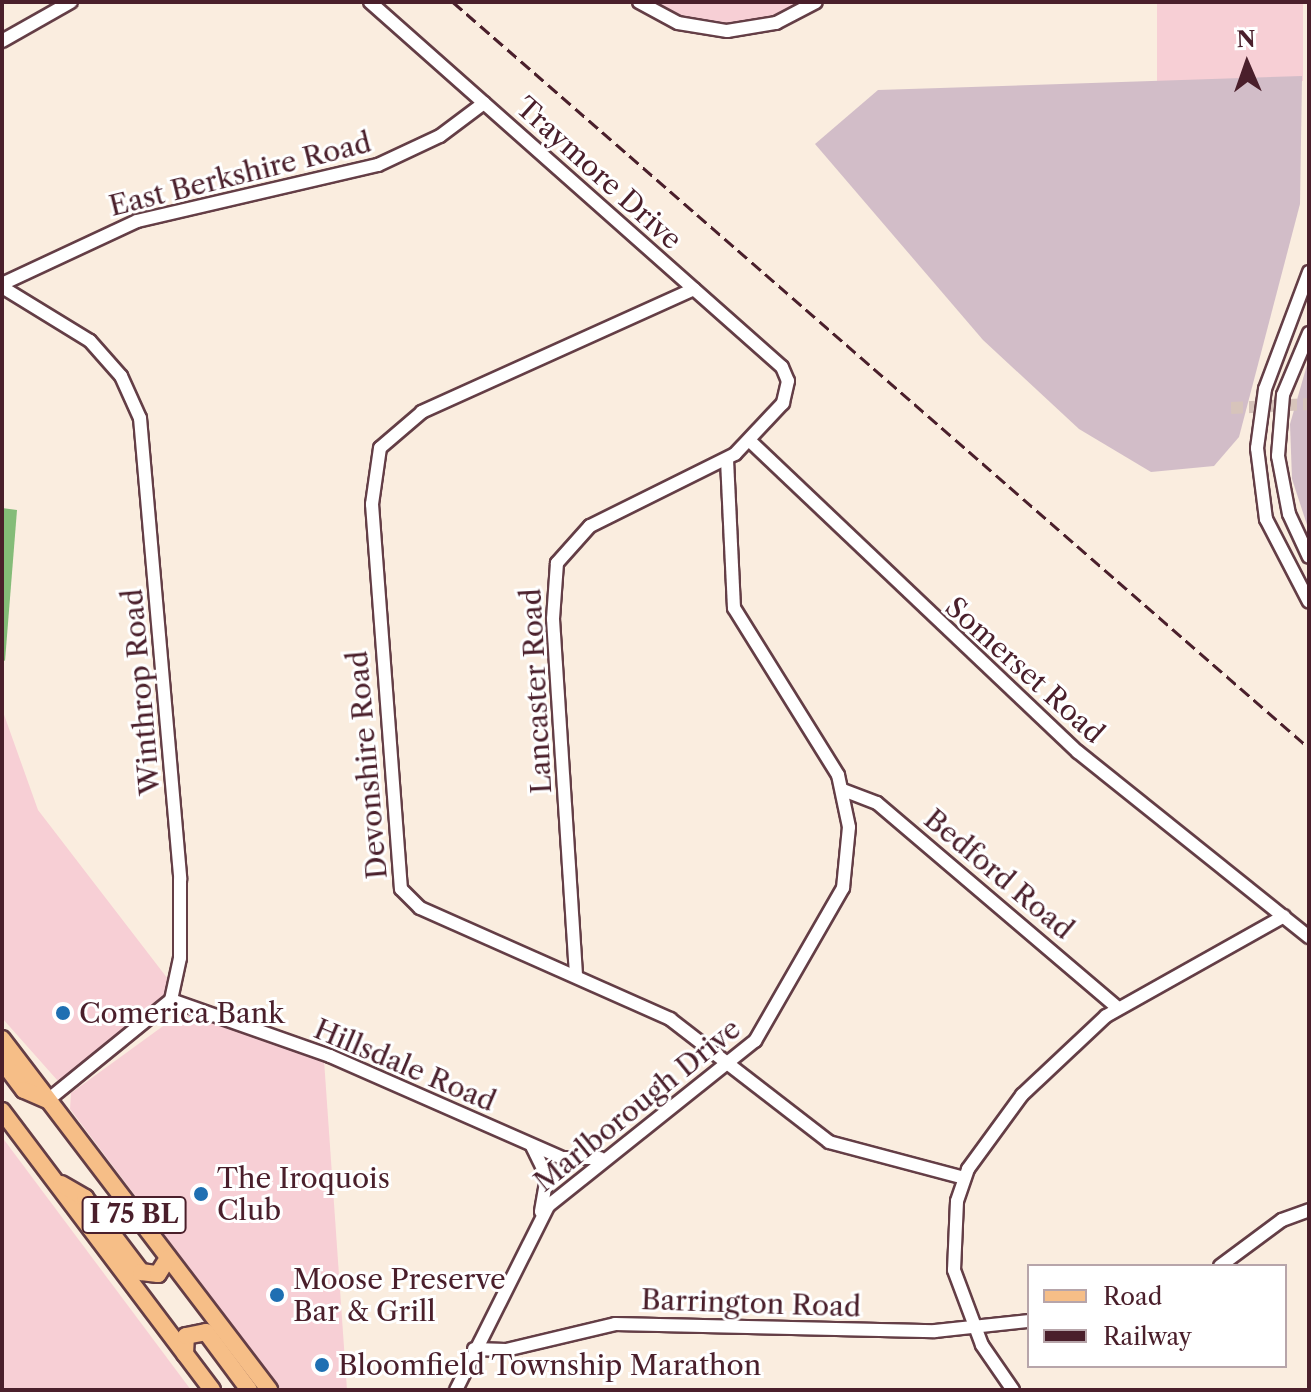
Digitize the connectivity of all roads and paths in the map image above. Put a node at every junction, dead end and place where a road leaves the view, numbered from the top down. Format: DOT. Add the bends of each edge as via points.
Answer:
graph roads {
  1 [pos="71,2"];
  2 [pos="370,2"];
  3 [pos="639,2"];
  4 [pos="816,2"];
  5 [pos="2,41"];
  6 [pos="484,103"];
  7 [pos="1309,272"];
  8 [pos="2,286"];
  9 [pos="694,289"];
  10 [pos="1309,333"];
  11 [pos="789,384"];
  12 [pos="750,441"];
  13 [pos="727,460"];
  14 [pos="1309,557"];
  15 [pos="1309,602"];
  16 [pos="843,790"];
  17 [pos="1284,916"];
  18 [pos="1309,937"];
  19 [pos="576,975"];
  20 [pos="171,1000"];
  21 [pos="1117,1007"];
  22 [pos="2,1039"];
  23 [pos="2,1061"];
  24 [pos="729,1064"];
  25 [pos="48,1100"];
  26 [pos="2,1111"];
  27 [pos="529,1144"];
  28 [pos="604,1157"];
  29 [pos="964,1178"];
  30 [pos="53,1179"];
  31 [pos="1309,1210"];
  32 [pos="539,1218"];
  33 [pos="168,1258"];
  34 [pos="1223,1264"];
  35 [pos="1027,1321"];
  36 [pos="975,1329"];
  37 [pos="474,1349"];
  38 [pos="185,1354"];
  39 [pos="212,1390"];
  40 [pos="249,1390"];
  41 [pos="269,1390"];
  42 [pos="456,1390"];
  43 [pos="1013,1390"];
  1 -- 5 [label="street"];
  2 -- 6 [label="street, Traymore Drive"];
  3 -- 4 [label="street" via="678,23 727,31 776,23"];
  6 -- 8 [label="street, East Berkshire Road" via="440,136 378,165 137,221"];
  6 -- 9 [label="street, Traymore Drive"];
  7 -- 15 [label="street" via="1265,389 1257,448 1266,519"];
  8 -- 20 [label="street, Winthrop Road" via="98,349 126,384 145,434 180,879 180,958"];
  9 -- 11 [label="street, Traymore Drive" via="782,367"];
  9 -- 19 [label="street, Devonshire Road" via="413,417 390,434 375,463 402,892 420,908"];
  10 -- 14 [label="street" via="1283,395 1278,456 1289,514"];
  11 -- 12 [label="street, Lancaster Road" via="783,403"];
  12 -- 13 [label="street, Lancaster Road"];
  12 -- 17 [label="street, Somerset Road" via="1067,742"];
  13 -- 16 [label="street, Marlborough Drive" via="734,488 729,582 737,616 831,759"];
  13 -- 19 [label="street, Lancaster Road" via="590,526 557,563 553,619"];
  16 -- 21 [label="street, Bedford Road" via="877,803"];
  16 -- 24 [label="street, Marlborough Drive" via="849,856 834,911 774,1018"];
  17 -- 18 [label="street, Somerset Road"];
  17 -- 21 [label="street"];
  19 -- 24 [label="street, Devonshire Road" via="659,1013"];
  20 -- 25 [label="street"];
  20 -- 27 [label="street, Hillsdale Road" via="338,1059"];
  21 -- 29 [label="street" via="1022,1095"];
  22 -- 25 [label="main road, I 75 BL"];
  23 -- 25 [label="main road" via="24,1090"];
  24 -- 28 [label="street, Marlborough Drive"];
  24 -- 29 [label="street, Devonshire Road" via="829,1142"];
  25 -- 33 [label="main road, I 75 BL"];
  26 -- 30 [label="main road, I 75 BL"];
  27 -- 28 [label="street, Hillsdale Road" via="578,1162"];
  27 -- 32 [label="street" via="547,1177"];
  28 -- 32 [label="street, Marlborough Drive"];
  29 -- 36 [label="street" via="952,1253"];
  30 -- 33 [label="main road" via="85,1198 141,1272 158,1274"];
  30 -- 38 [label="main road, I 75 BL"];
  31 -- 34 [label="street" via="1282,1220"];
  32 -- 37 [label="street, Marlborough Drive"];
  33 -- 41 [label="main road, I 75 BL"];
  35 -- 36 [label="street, Barrington Road"];
  36 -- 37 [label="street, Barrington Road" via="615,1324 506,1350"];
  36 -- 43 [label="street"];
  37 -- 42 [label="street, Marlborough Drive"];
  38 -- 39 [label="main road, I 75 BL"];
  38 -- 40 [label="main road" via="186,1336 206,1332"];
}
